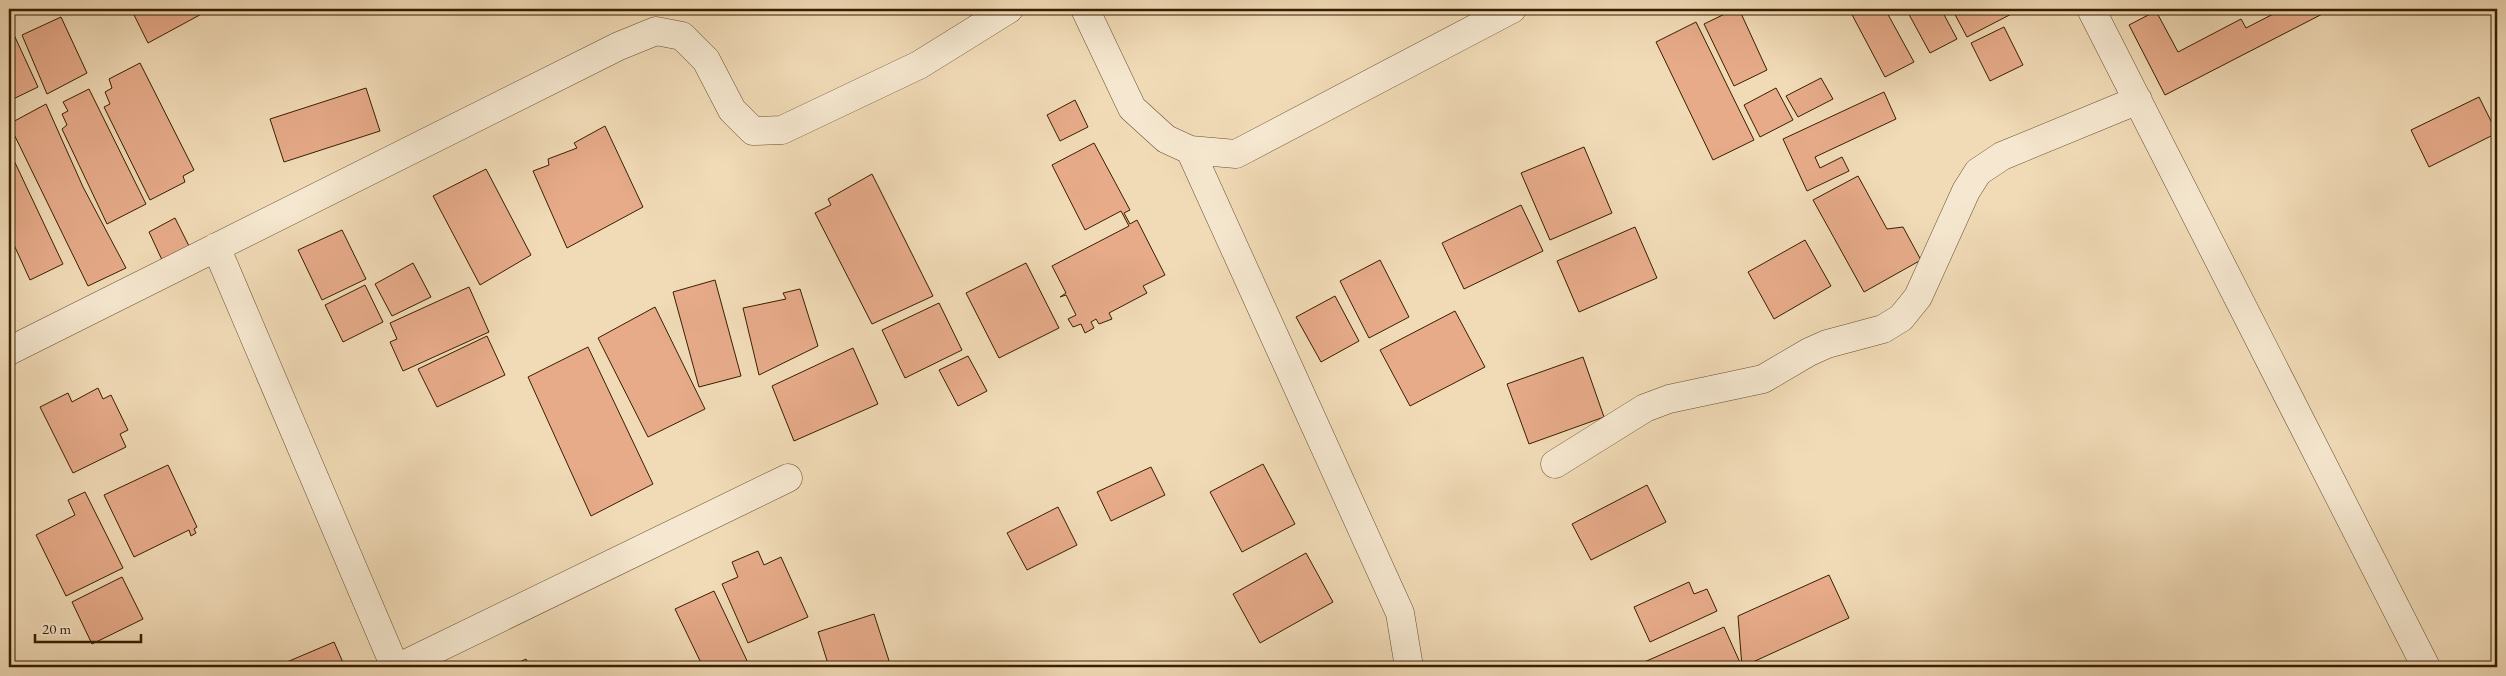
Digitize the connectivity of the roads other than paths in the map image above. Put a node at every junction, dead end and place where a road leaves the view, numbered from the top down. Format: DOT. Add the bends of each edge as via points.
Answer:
graph roads {
  1 [pos="1009,9"];
  2 [pos="1086,9"];
  3 [pos="1512,9"];
  4 [pos="2091,9"];
  5 [pos="2138,100"];
  6 [pos="1190,150"];
  7 [pos="216,247"];
  8 [pos="9,350"];
  9 [pos="1555,464"];
  10 [pos="788,478"];
  11 [pos="397,667"];
  12 [pos="1409,667"];
  13 [pos="2426,667"];
  1 -- 7 [label="street" via="919,65 782,130 754,131 732,110 706,60 682,36 656,31 610,50"];
  2 -- 6 [label="street" via="1132,108 1166,139"];
  3 -- 6 [label="street" via="1236,154"];
  4 -- 5 [label="street"];
  5 -- 9 [label="street" via="2002,156 1978,172 1966,191 1918,297 1895,322 1883,329 1826,344 1763,379 1669,399 1645,408"];
  5 -- 13 [label="street"];
  6 -- 12 [label="street" via="1400,613"];
  7 -- 8 [label="street"];
  7 -- 11 [label="street"];
  10 -- 11 [label="street"];
}
